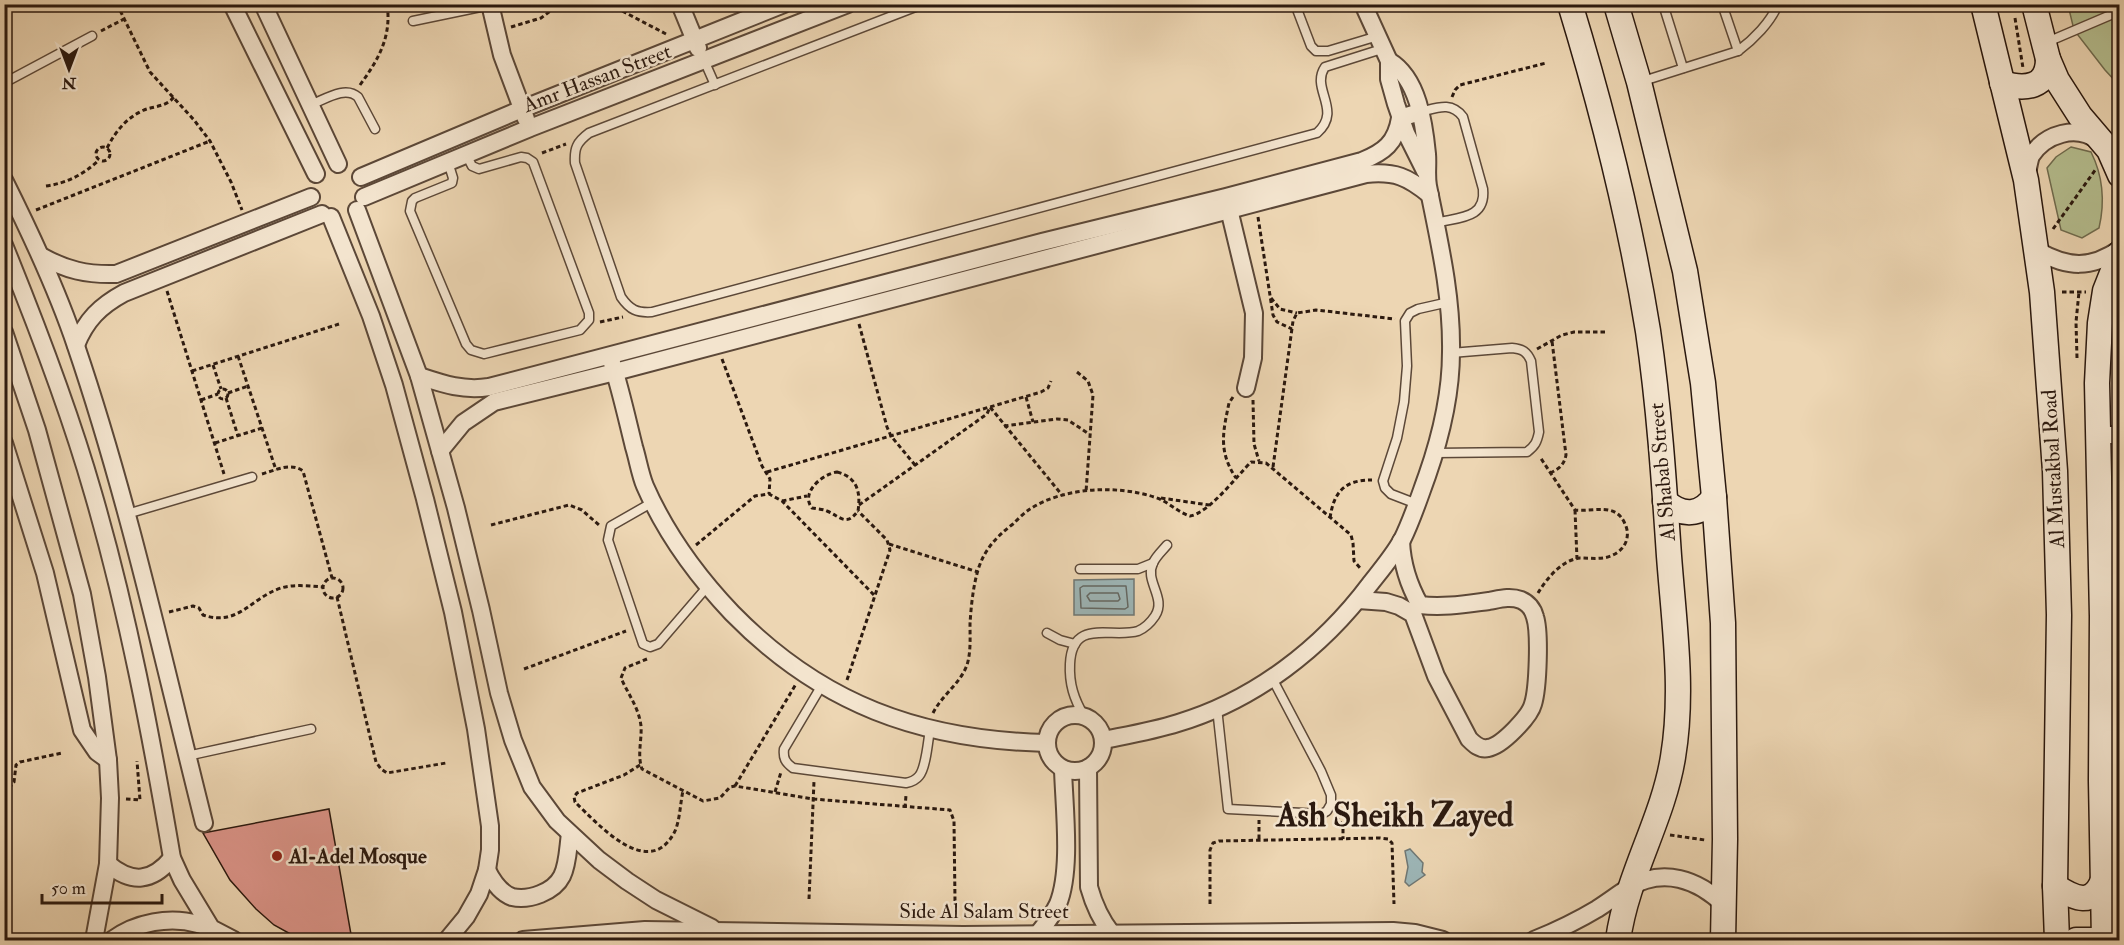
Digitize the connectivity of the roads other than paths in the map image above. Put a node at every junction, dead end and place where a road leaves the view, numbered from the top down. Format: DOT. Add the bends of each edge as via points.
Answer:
graph roads {
  1 [pos="232,4"];
  2 [pos="263,4"];
  3 [pos="680,4"];
  4 [pos="784,4"];
  5 [pos="848,4"];
  6 [pos="923,4"];
  7 [pos="1295,4"];
  8 [pos="1363,4"];
  9 [pos="1570,4"];
  10 [pos="1616,4"];
  11 [pos="1663,4"];
  12 [pos="1722,4"];
  13 [pos="1778,4"];
  14 [pos="1983,4"];
  15 [pos="2034,4"];
  16 [pos="490,5"];
  17 [pos="2120,10"];
  18 [pos="413,21"];
  19 [pos="92,36"];
  20 [pos="690,42"];
  21 [pos="1384,48"];
  22 [pos="1738,51"];
  23 [pos="2046,51"];
  24 [pos="704,60"];
  25 [pos="1683,68"];
  26 [pos="1639,82"];
  27 [pos="4,83"];
  28 [pos="2002,83"];
  29 [pos="715,85"];
  30 [pos="310,105"];
  31 [pos="522,109"];
  32 [pos="1420,112"];
  33 [pos="1400,118"];
  34 [pos="530,128"];
  35 [pos="375,129"];
  36 [pos="2114,151"];
  37 [pos="466,154"];
  38 [pos="448,162"];
  39 [pos="338,164"];
  40 [pos="1426,173"];
  41 [pos="316,174"];
  42 [pos="2120,175"];
  43 [pos="361,177"];
  44 [pos="4,180"];
  45 [pos="2026,180"];
  46 [pos="1430,195"];
  47 [pos="311,197"];
  48 [pos="360,203"];
  49 [pos="1228,204"];
  50 [pos="327,215"];
  51 [pos="1436,223"];
  52 [pos="4,245"];
  53 [pos="2120,249"];
  54 [pos="2038,250"];
  55 [pos="2120,253"];
  56 [pos="41,256"];
  57 [pos="976,268"];
  58 [pos="1449,302"];
  59 [pos="789,308"];
  60 [pos="794,325"];
  61 [pos="4,332"];
  62 [pos="76,345"];
  63 [pos="1451,353"];
  64 [pos="613,364"];
  65 [pos="418,376"];
  66 [pos="1246,388"];
  67 [pos="491,395"];
  68 [pos="2109,435"];
  69 [pos="4,443"];
  70 [pos="440,451"];
  71 [pos="1435,453"];
  72 [pos="252,477"];
  73 [pos="1714,496"];
  74 [pos="1665,501"];
  75 [pos="653,502"];
  76 [pos="1417,504"];
  77 [pos="127,514"];
  78 [pos="1401,541"];
  79 [pos="1167,545"];
  80 [pos="1153,563"];
  81 [pos="1080,569"];
  82 [pos="1131,569"];
  83 [pos="1152,582"];
  84 [pos="707,588"];
  85 [pos="1358,600"];
  86 [pos="1417,609"];
  87 [pos="1047,633"];
  88 [pos="1076,644"];
  89 [pos="1272,678"];
  90 [pos="822,685"];
  91 [pos="1217,708"];
  92 [pos="1084,716"];
  93 [pos="311,729"];
  94 [pos="930,729"];
  95 [pos="2111,736"];
  96 [pos="1103,740"];
  97 [pos="1046,743"];
  98 [pos="187,756"];
  99 [pos="108,760"];
  100 [pos="1088,768"];
  101 [pos="1063,769"];
  102 [pos="204,823"];
  103 [pos="570,834"];
  104 [pos="172,858"];
  105 [pos="108,864"];
  106 [pos="1065,869"];
  107 [pos="1088,869"];
  108 [pos="487,870"];
  109 [pos="2103,880"];
  110 [pos="2055,886"];
  111 [pos="1629,887"];
  112 [pos="1725,906"];
  113 [pos="718,931"];
  114 [pos="217,934"];
  115 [pos="1112,934"];
  116 [pos="1037,935"];
  117 [pos="789,936"];
  118 [pos="94,940"];
  119 [pos="112,940"];
  120 [pos="234,940"];
  121 [pos="447,940"];
  122 [pos="523,940"];
  123 [pos="1443,940"];
  124 [pos="1534,940"];
  125 [pos="1618,940"];
  126 [pos="1724,940"];
  127 [pos="2056,940"];
  128 [pos="2076,940"];
  129 [pos="2093,940"];
  130 [pos="2104,940"];
  1 -- 41 [label="street"];
  2 -- 30 [label="street"];
  3 -- 20 [label="street"];
  4 -- 20 [label="street, Amr Hassan Street"];
  5 -- 24 [label="street, Amr Hassan Street"];
  6 -- 29 [label="lane"];
  7 -- 21 [label="lane" via="1316,51"];
  8 -- 21 [label="street"];
  9 -- 74 [label="main road, Al Shabab Street" via="1594,85 1633,249 1659,416"];
  10 -- 26 [label="main road"];
  11 -- 25 [label="lane"];
  12 -- 22 [label="lane"];
  13 -- 22 [label="lane" via="1767,22"];
  14 -- 28 [label="main road, Al Mustakbal Road"];
  15 -- 23 [label="main road"];
  16 -- 18 [label="lane"];
  16 -- 31 [label="street"];
  17 -- 23 [label="lane"];
  19 -- 27 [label="lane"];
  20 -- 24 [label="street"];
  20 -- 31 [label="street, Amr Hassan Street"];
  21 -- 29 [label="lane" via="1325,67 1321,72 1328,118 1317,133 639,313 628,308 621,297 574,151 579,140 589,133"];
  21 -- 32 [label="street" via="1409,82"];
  21 -- 33 [label="street"];
  22 -- 25 [label="lane"];
  23 -- 28 [label="main road" via="2048,68 2041,80 2030,87"];
  23 -- 36 [label="main road" via="2057,80 2079,116"];
  24 -- 29 [label="lane"];
  24 -- 34 [label="street, Amr Hassan Street"];
  25 -- 26 [label="lane"];
  26 -- 73 [label="main road" via="1685,271 1703,383"];
  28 -- 45 [label="main road, Al Mustakbal Road"];
  30 -- 35 [label="lane" via="343,92 354,93"];
  30 -- 39 [label="street"];
  31 -- 34 [label="street"];
  31 -- 43 [label="street, Amr Hassan Street"];
  32 -- 33 [label="street"];
  32 -- 40 [label="street"];
  32 -- 51 [label="lane" via="1451,106 1463,117 1484,198 1476,213"];
  33 -- 40 [label="street"];
  33 -- 49 [label="street" via="1398,133 1376,155"];
  34 -- 37 [label="street, Amr Hassan Street"];
  36 -- 42 [label="main road"];
  36 -- 45 [label="street" via="2091,135 2068,132 2046,140 2031,158"];
  37 -- 38 [label="street, Amr Hassan Street"];
  37 -- 38 [label="lane" via="472,166 479,169 513,159 527,158 533,162 589,313 580,330 484,354 466,344 410,211 415,198 452,183"];
  38 -- 48 [label="street, Amr Hassan Street"];
  39 -- 41 [label="street"];
  39 -- 43 [label="street" via="355,170"];
  40 -- 46 [label="street"];
  41 -- 47 [label="street"];
  43 -- 48 [label="street" via="364,187"];
  44 -- 56 [label="street"];
  45 -- 54 [label="main road, Al Mustakbal Road"];
  46 -- 49 [label="street" via="1415,183 1383,173 1256,203"];
  46 -- 51 [label="street"];
  47 -- 50 [label="street" via="313,204"];
  47 -- 56 [label="street" via="116,274 77,272"];
  48 -- 50 [label="street" via="349,215"];
  48 -- 65 [label="street"];
  49 -- 57 [label="street"];
  49 -- 66 [label="street" via="1254,313 1253,358"];
  50 -- 62 [label="street" via="124,293 93,314"];
  50 -- 108 [label="street" via="371,316 394,386 453,612 490,826"];
  51 -- 58 [label="street"];
  52 -- 104 [label="street" via="65,404 93,491 138,670"];
  53 -- 54 [label="street" via="2090,264 2054,260"];
  54 -- 110 [label="main road, Al Mustakbal Road" via="2055,471 2060,615"];
  55 -- 68 [label="main road, Al Mustakbal Road" via="2105,291 2100,323 2097,383"];
  56 -- 62 [label="street"];
  57 -- 59 [label="street"];
  57 -- 60 [label="street"];
  58 -- 63 [label="street"];
  58 -- 76 [label="lane" via="1418,309 1405,321 1404,402 1383,481 1391,494"];
  59 -- 60 [label="street"];
  59 -- 64 [label="street"];
  60 -- 64 [label="street" via="717,345"];
  61 -- 99 [label="street" via="38,430 82,594"];
  62 -- 77 [label="street"];
  63 -- 71 [label="street"];
  63 -- 71 [label="lane" via="1512,348 1528,354 1538,440 1527,452"];
  64 -- 67 [label="street"];
  64 -- 75 [label="street" via="644,483"];
  65 -- 67 [label="street"];
  65 -- 70 [label="street"];
  67 -- 70 [label="street"];
  68 -- 95 [label="main road, Al Mustakbal Road" via="2102,616"];
  69 -- 99 [label="street" via="45,573 81,730"];
  70 -- 103 [label="street" via="513,740 532,787"];
  71 -- 76 [label="street"];
  72 -- 77 [label="lane"];
  73 -- 74 [label="main road" via="1701,510 1691,513 1672,508"];
  73 -- 112 [label="main road" via="1723,623"];
  74 -- 111 [label="main road, Al Shabab Street" via="1679,702 1667,785"];
  75 -- 84 [label="street"];
  75 -- 84 [label="lane" via="611,526 608,534 643,645 658,645"];
  76 -- 78 [label="street"];
  77 -- 98 [label="street"];
  78 -- 85 [label="street"];
  78 -- 86 [label="street" via="1404,568"];
  79 -- 80 [label="lane"];
  80 -- 82 [label="lane"];
  80 -- 83 [label="lane"];
  81 -- 82 [label="lane"];
  82 -- 83 [label="lane"];
  83 -- 88 [label="lane" via="1159,601 1157,612 1146,626 1130,633 1093,632"];
  84 -- 90 [label="street" via="755,636"];
  85 -- 86 [label="street"];
  85 -- 89 [label="street" via="1305,654"];
  86 -- 86 [label="street" via="1436,676 1469,739 1477,747 1488,749 1527,717 1533,706 1538,640 1532,608 1523,600 1511,598"];
  87 -- 88 [label="lane"];
  88 -- 92 [label="lane" via="1071,654 1070,680"];
  89 -- 91 [label="street"];
  89 -- 91 [label="lane" via="1331,795 1331,804 1322,814 1228,809"];
  90 -- 94 [label="street"];
  90 -- 94 [label="lane" via="784,749 783,756 793,768 906,783 919,777"];
  91 -- 96 [label="street" via="1180,723"];
  92 -- 96 [label="street" via="1093,721"];
  92 -- 97 [label="street" via="1073,714 1054,723"];
  93 -- 98 [label="lane"];
  94 -- 97 [label="street" via="1007,742"];
  95 -- 109 [label="main road, Al Mustakbal Road"];
  96 -- 100 [label="street" via="1097,761"];
  97 -- 101 [label="street" via="1048,753"];
  98 -- 102 [label="street"];
  99 -- 105 [label="street"];
  100 -- 101 [label="street"];
  100 -- 107 [label="street"];
  101 -- 106 [label="street"];
  103 -- 108 [label="street" via="562,877 548,890 530,897 511,897"];
  103 -- 113 [label="street" via="627,881"];
  104 -- 105 [label="street" via="149,877 120,874"];
  104 -- 114 [label="street"];
  105 -- 118 [label="street"];
  106 -- 107 [label="street"];
  106 -- 116 [label="street" via="1058,904"];
  107 -- 115 [label="street" via="1094,904"];
  108 -- 121 [label="street" via="475,902"];
  109 -- 110 [label="main road" via="2092,897 2069,896"];
  109 -- 130 [label="main road, Al Mustakbal Road"];
  110 -- 127 [label="main road, Al Mustakbal Road"];
  111 -- 112 [label="street" via="1660,878 1691,882 1710,891"];
  111 -- 124 [label="street" via="1582,918"];
  111 -- 125 [label="main road, Al Shabab Street"];
  112 -- 126 [label="main road"];
  113 -- 117 [label="street, Side Al Salam Street"];
  113 -- 122 [label="street, Side Al Salam Street" via="645,930"];
  114 -- 119 [label="street" via="188,922 164,921 140,926"];
  114 -- 120 [label="street"];
  115 -- 116 [label="street, Side Al Salam Street"];
  115 -- 123 [label="street, Side Al Salam Street" via="1393,931"];
  116 -- 117 [label="street, Side Al Salam Street"];
  128 -- 129 [label="main road"];
}
